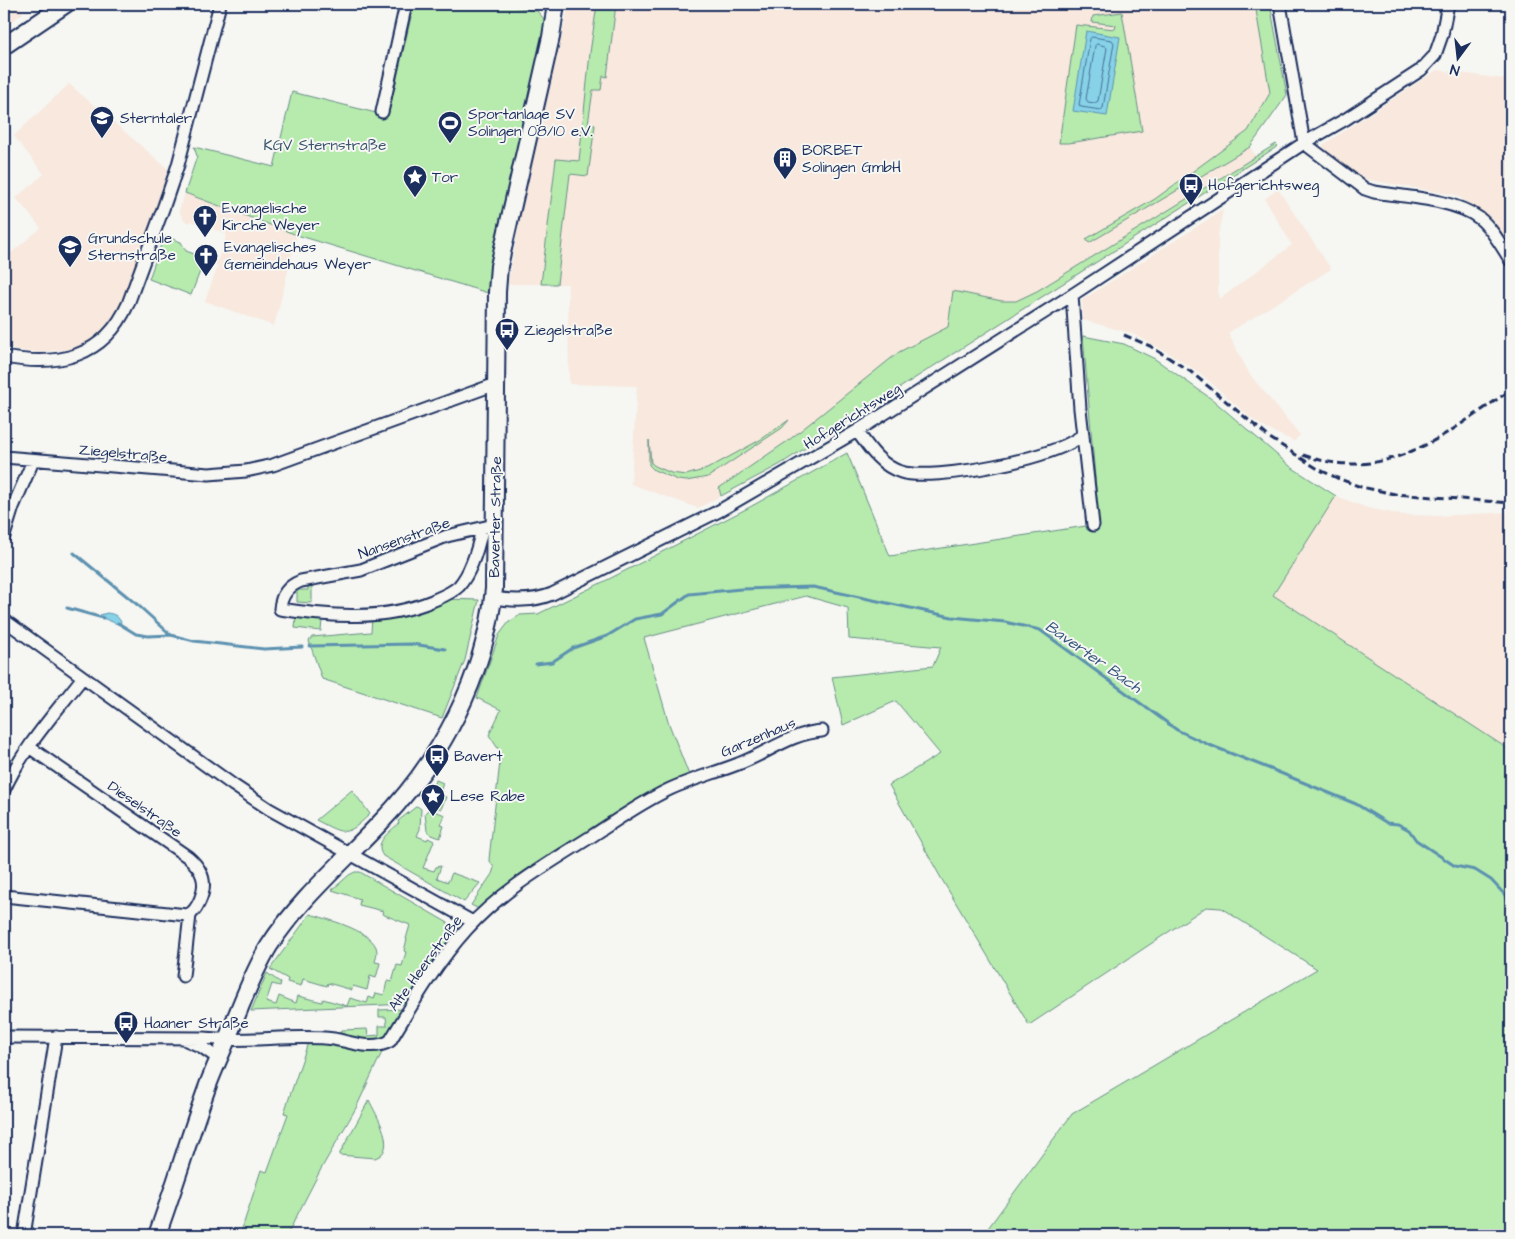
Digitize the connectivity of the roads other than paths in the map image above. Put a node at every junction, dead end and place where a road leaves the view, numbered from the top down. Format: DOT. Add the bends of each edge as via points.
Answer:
graph roads {
  1 [pos="66,4"];
  2 [pos="220,4"];
  3 [pos="406,4"];
  4 [pos="554,4"];
  5 [pos="1280,4"];
  6 [pos="1448,4"];
  7 [pos="4,46"];
  8 [pos="382,112"];
  9 [pos="1304,143"];
  10 [pos="1511,261"];
  11 [pos="1072,295"];
  12 [pos="4,357"];
  13 [pos="496,384"];
  14 [pos="857,431"];
  15 [pos="1083,434"];
  16 [pos="4,457"];
  17 [pos="33,461"];
  18 [pos="1093,524"];
  19 [pos="488,527"];
  20 [pos="4,536"];
  21 [pos="493,598"];
  22 [pos="4,620"];
  23 [pos="83,677"];
  24 [pos="822,731"];
  25 [pos="29,747"];
  26 [pos="706,774"];
  27 [pos="4,790"];
  28 [pos="350,854"];
  29 [pos="4,896"];
  30 [pos="190,915"];
  31 [pos="473,922"];
  32 [pos="183,976"];
  33 [pos="4,1037"];
  34 [pos="56,1037"];
  35 [pos="182,1038"];
  36 [pos="227,1041"];
  37 [pos="219,1059"];
  38 [pos="24,1235"];
  39 [pos="157,1235"];
  1 -- 7 [label="main road"];
  2 -- 12 [label="street" via="170,190 119,322 95,346 72,356 43,361"];
  3 -- 8 [label="street"];
  4 -- 13 [label="main road, Baverter Straße" via="551,38 500,266"];
  5 -- 9 [label="street"];
  6 -- 9 [label="street, Hofgerichtsweg" via="1440,43 1427,65"];
  9 -- 10 [label="street" via="1368,190 1442,203 1472,214 1488,228"];
  9 -- 11 [label="street, Hofgerichtsweg"];
  11 -- 14 [label="street, Hofgerichtsweg"];
  11 -- 15 [label="street"];
  13 -- 17 [label="street, Ziegelstraße" via="252,470 209,474"];
  13 -- 19 [label="main road, Baverter Straße"];
  14 -- 15 [label="street" via="884,463 900,472 916,475 1007,463 1066,445"];
  14 -- 21 [label="street, Hofgerichtsweg" via="719,511 552,594 528,600"];
  15 -- 18 [label="street"];
  16 -- 17 [label="street, Ziegelstraße"];
  17 -- 20 [label="street"];
  19 -- 19 [label="street, Nansenstraße" via="447,536 361,570 301,581 284,593 280,609 368,616 427,603 459,586"];
  19 -- 21 [label="main road, Baverter Straße"];
  21 -- 28 [label="main road, Baverter Straße" via="477,664 447,734 414,785"];
  22 -- 23 [label="street"];
  23 -- 25 [label="street"];
  23 -- 28 [label="street" via="233,786"];
  24 -- 26 [label="street, Garzenhaus" via="803,734 745,761"];
  25 -- 27 [label="street"];
  25 -- 30 [label="street, Dieselstraße" via="196,864 203,876 204,890 198,907"];
  26 -- 31 [label="street, Alte Heerstraße" via="642,805 523,880"];
  28 -- 31 [label="street"];
  28 -- 36 [label="main road" via="291,916 269,947"];
  29 -- 30 [label="street"];
  30 -- 32 [label="street, Dieselstraße"];
  31 -- 36 [label="street, Alte Heerstraße" via="433,974 390,1041 379,1046 315,1037"];
  33 -- 34 [label="street, Alte Heerstraße"];
  34 -- 35 [label="street, Alte Heerstraße"];
  34 -- 38 [label="street"];
  35 -- 36 [label="street, Alte Heerstraße"];
  35 -- 37 [label="street"];
  36 -- 37 [label="main road"];
  37 -- 39 [label="main road"];
}
